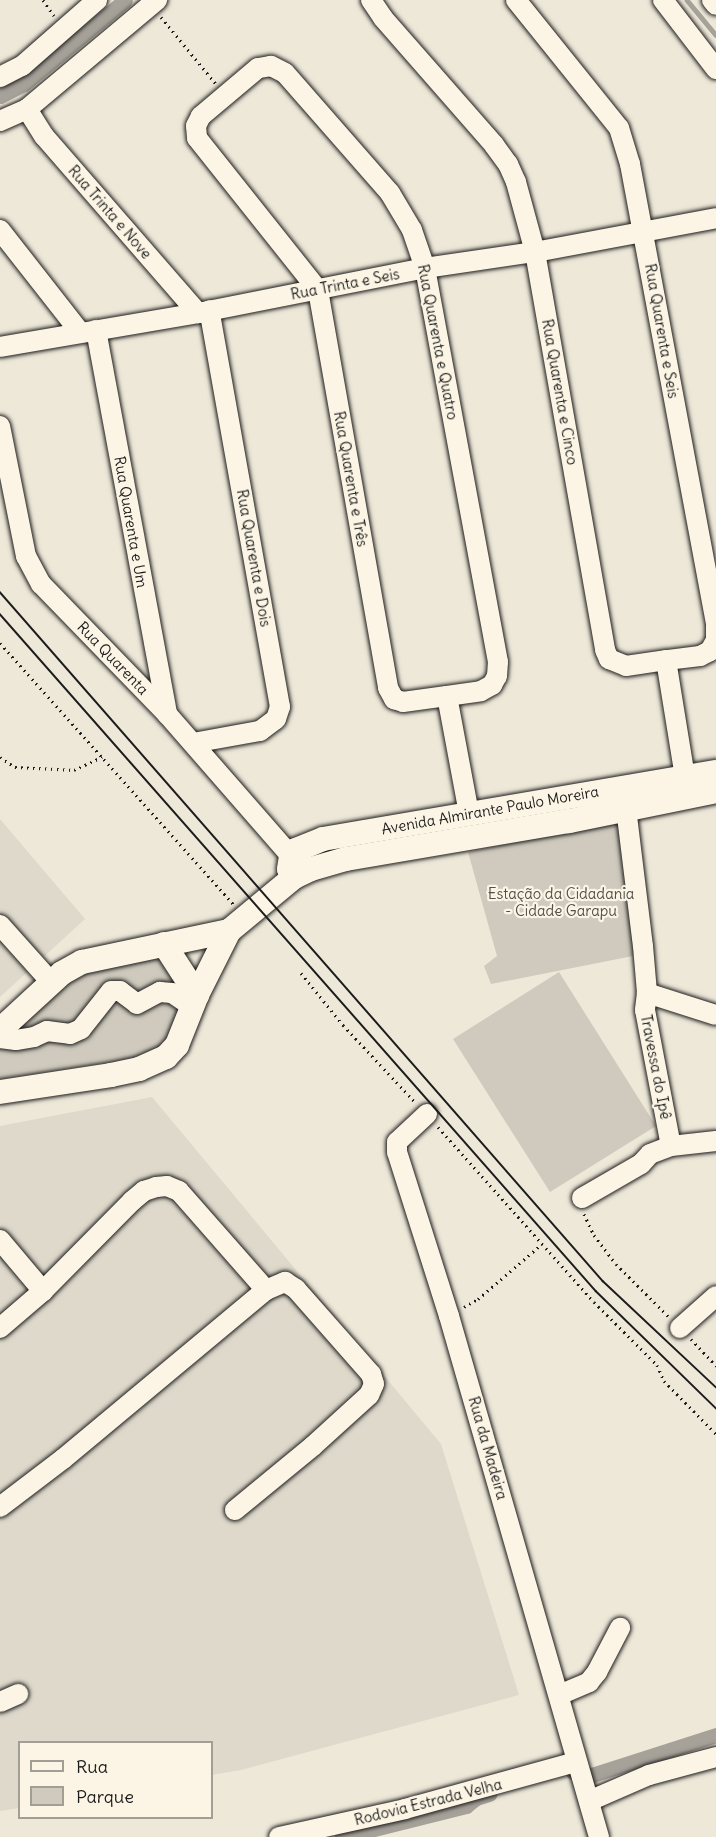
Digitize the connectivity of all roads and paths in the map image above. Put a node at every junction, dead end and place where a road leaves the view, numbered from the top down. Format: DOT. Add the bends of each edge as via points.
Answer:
graph roads {
  1 [pos="97,0"];
  2 [pos="371,0"];
  3 [pos="516,0"];
  4 [pos="663,0"];
  5 [pos="712,0"];
  6 [pos="154,2"];
  7 [pos="716,5"];
  8 [pos="716,69"];
  9 [pos="1,76"];
  10 [pos="225,94"];
  11 [pos="27,109"];
  12 [pos="0,121"];
  13 [pos="196,126"];
  14 [pos="716,218"];
  15 [pos="0,230"];
  16 [pos="644,233"];
  17 [pos="535,252"];
  18 [pos="425,268"];
  19 [pos="318,290"];
  20 [pos="203,311"];
  21 [pos="88,331"];
  22 [pos="0,347"];
  23 [pos="0,426"];
  24 [pos="0,643"];
  25 [pos="666,660"];
  26 [pos="447,696"];
  27 [pos="167,714"];
  28 [pos="193,743"];
  29 [pos="0,757"];
  30 [pos="102,757"];
  31 [pos="716,771"];
  32 [pos="685,777"];
  33 [pos="716,791"];
  34 [pos="626,808"];
  35 [pos="469,814"];
  36 [pos="511,819"];
  37 [pos="293,867"];
  38 [pos="0,925"];
  39 [pos="238,925"];
  40 [pos="164,944"];
  41 [pos="301,973"];
  42 [pos="51,982"];
  43 [pos="647,993"];
  44 [pos="195,1001"];
  45 [pos="716,1015"];
  46 [pos="0,1030"];
  47 [pos="0,1038"];
  48 [pos="0,1092"];
  49 [pos="427,1114"];
  50 [pos="716,1141"];
  51 [pos="671,1146"];
  52 [pos="582,1198"];
  53 [pos="0,1240"];
  54 [pos="542,1244"];
  55 [pos="266,1290"];
  56 [pos="43,1291"];
  57 [pos="716,1296"];
  58 [pos="449,1316"];
  59 [pos="0,1328"];
  60 [pos="680,1328"];
  61 [pos="716,1366"];
  62 [pos="716,1434"];
  63 [pos="0,1507"];
  64 [pos="235,1510"];
  65 [pos="620,1628"];
  66 [pos="559,1695"];
  67 [pos="716,1757"];
  68 [pos="577,1764"];
  69 [pos="588,1798"];
  70 [pos="279,1837"];
  71 [pos="599,1837"];
  1 -- 9 [label="street" via="39,52"];
  2 -- 17 [label="street, Rua Quarenta e Cinco" via="508,164"];
  3 -- 16 [label="street, Rua Quarenta e Seis" via="619,128"];
  4 -- 8 [label="street"];
  5 -- 7 [label="street"];
  6 -- 10 [label="path"];
  6 -- 11 [label="street"];
  10 -- 13 [label="street, Rua Quarenta e Quatro" via="201,116"];
  10 -- 18 [label="street, Rua Quarenta e Quatro" via="258,68 271,66 285,73 390,193 412,230"];
  11 -- 12 [label="street"];
  11 -- 20 [label="street, Rua Trinta e Nove" via="44,136"];
  13 -- 19 [label="street, Rua Quarenta e Três" via="197,138 212,160"];
  14 -- 16 [label="street, Rua Trinta e Seis"];
  15 -- 21 [label="street"];
  16 -- 17 [label="street, Rua Trinta e Seis"];
  16 -- 25 [label="street, Rua Quarenta e Seis" via="716,625 716,640 710,651"];
  17 -- 18 [label="street, Rua Trinta e Seis"];
  17 -- 25 [label="street, Rua Quarenta e Cinco" via="605,650 609,659 626,666"];
  18 -- 19 [label="street, Rua Trinta e Seis"];
  18 -- 26 [label="street, Rua Quarenta e Quatro" via="498,662 492,685 481,691"];
  19 -- 20 [label="street, Rua Trinta e Seis"];
  19 -- 26 [label="street, Rua Quarenta e Três" via="388,688 394,699 403,702"];
  20 -- 21 [label="street, Rua Trinta e Seis"];
  20 -- 28 [label="street, Rua Quarenta e Dois" via="280,707 276,720 260,731"];
  21 -- 22 [label="street, Rua Trinta e Seis"];
  21 -- 27 [label="street, Rua Quarenta e Um"];
  23 -- 27 [label="street, Rua Quarenta" via="22,538 41,584"];
  24 -- 30 [label="path"];
  25 -- 32 [label="street"];
  26 -- 35 [label="street"];
  27 -- 28 [label="street, Rua Quarenta"];
  28 -- 37 [label="street, Rua Quarenta"];
  29 -- 30 [label="path" via="15,767 74,770"];
  30 -- 39 [label="path"];
  31 -- 32 [label="main road, Avenida Almirante Paulo Moreira"];
  32 -- 36 [label="main road, Avenida Almirante Paulo Moreira"];
  33 -- 34 [label="main road, Avenida Almirante Paulo Moreira"];
  34 -- 36 [label="main road, Avenida Almirante Paulo Moreira"];
  34 -- 43 [label="street, Travessa do Ipê"];
  35 -- 36 [label="main road, Avenida Almirante Paulo Moreira"];
  35 -- 37 [label="main road, Avenida Almirante Paulo Moreira" via="323,839 296,850"];
  36 -- 37 [label="main road, Avenida Almirante Paulo Moreira" via="329,863"];
  37 -- 39 [label="main road, Avenida Almirante Paulo Moreira"];
  38 -- 42 [label="street"];
  39 -- 40 [label="main road, Avenida Almirante Paulo Moreira"];
  39 -- 44 [label="main road, Avenida Almirante Paulo Moreira"];
  40 -- 42 [label="main road, Avenida Almirante Paulo Moreira" via="81,962"];
  40 -- 44 [label="main road"];
  41 -- 49 [label="path" via="343,1026"];
  42 -- 46 [label="main road, Avenida Almirante Paulo Moreira"];
  43 -- 45 [label="street"];
  43 -- 51 [label="street, Travessa do Ipê" via="645,1010"];
  44 -- 47 [label="street" via="160,992 137,1004 120,991 111,992 81,1029 70,1034 47,1031 16,1040"];
  44 -- 48 [label="main road, Avenida Almirante Paulo Moreira" via="177,1045 166,1057 139,1069"];
  49 -- 54 [label="path"];
  49 -- 58 [label="street, Rua da Madeira" via="401,1137 396,1147"];
  50 -- 51 [label="street"];
  51 -- 52 [label="street" via="650,1154 641,1164"];
  52 -- 60 [label="path" via="587,1221 616,1264"];
  53 -- 56 [label="street"];
  54 -- 58 [label="path" via="478,1299"];
  54 -- 62 [label="path" via="657,1365 664,1381"];
  55 -- 56 [label="street" via="179,1191 167,1186 144,1191 132,1201"];
  55 -- 63 [label="street"];
  55 -- 64 [label="street" via="280,1282 290,1283 371,1374 374,1384 369,1395 313,1446"];
  56 -- 59 [label="street"];
  57 -- 60 [label="street"];
  58 -- 66 [label="street, Rua da Madeira"];
  60 -- 61 [label="path"];
  65 -- 66 [label="street" via="589,1682"];
  66 -- 68 [label="street, Rua da Madeira"];
  67 -- 69 [label="street" via="649,1775"];
  68 -- 69 [label="street, Rua da Madeira"];
  68 -- 70 [label="street, Rodovia Estrada Velha"];
  69 -- 71 [label="street, Rua da Madeira"];
}
